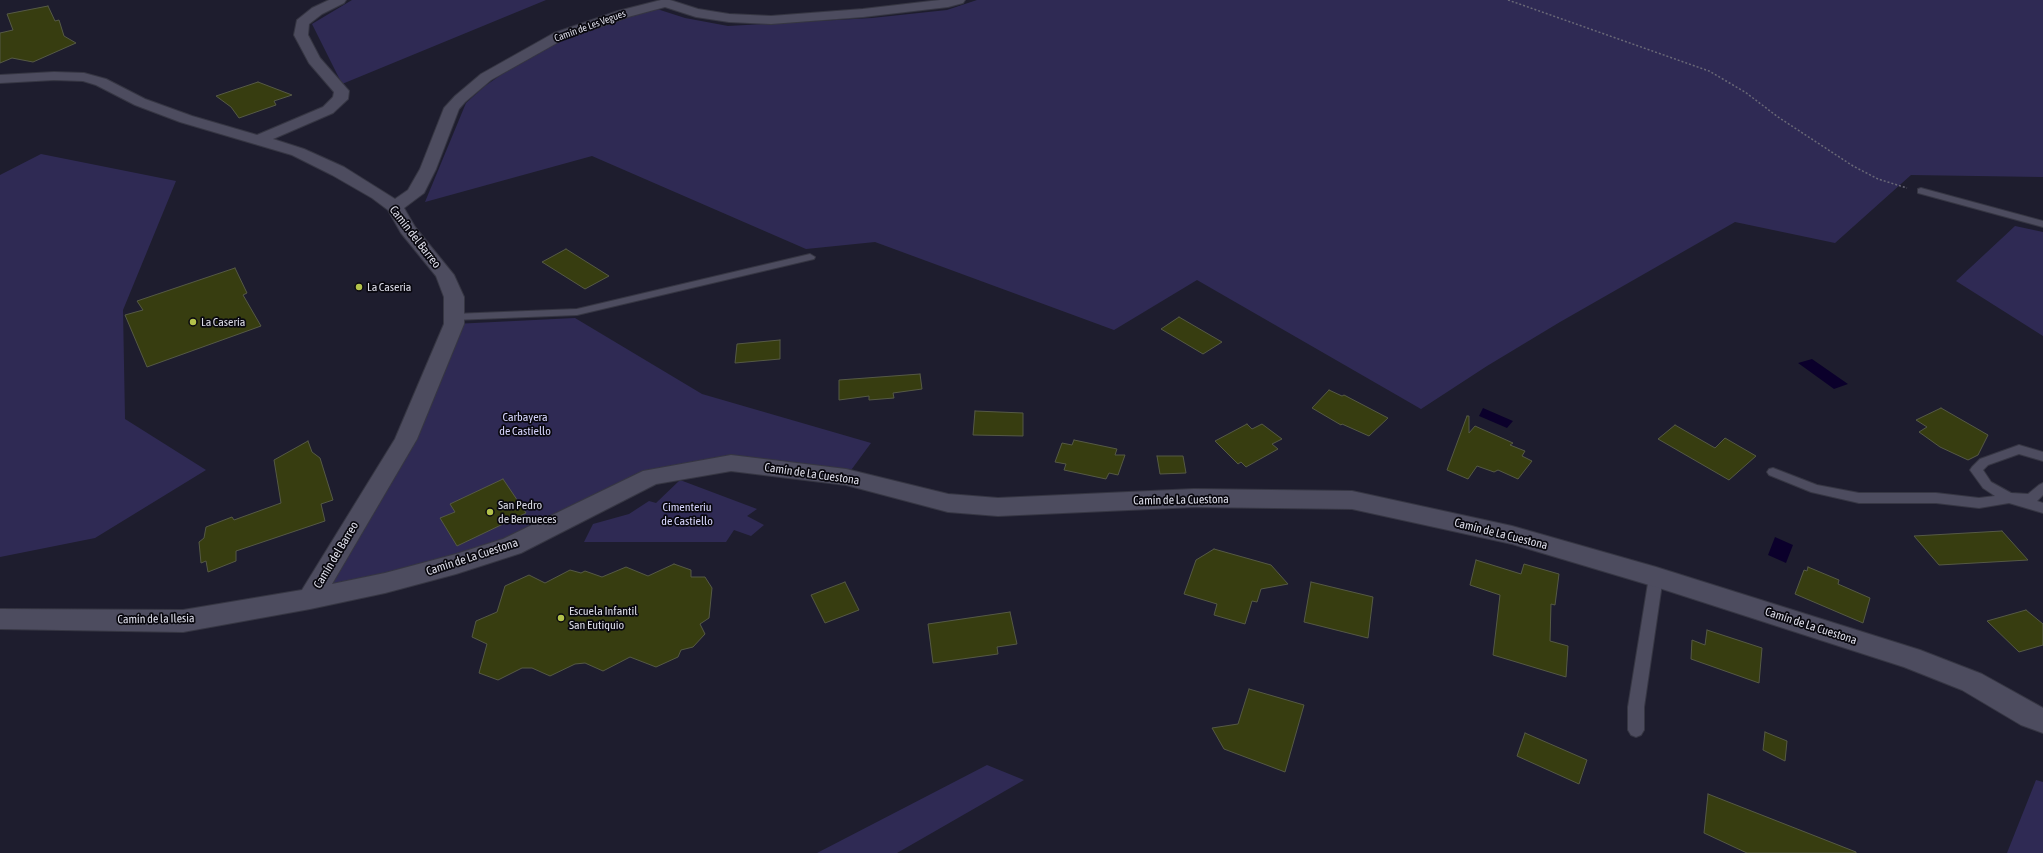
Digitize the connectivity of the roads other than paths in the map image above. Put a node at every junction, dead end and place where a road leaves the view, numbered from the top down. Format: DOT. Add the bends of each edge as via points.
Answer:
graph roads {
  1 [pos="339,0"];
  2 [pos="958,0"];
  3 [pos="665,2"];
  4 [pos="0,79"];
  5 [pos="258,140"];
  6 [pos="1921,191"];
  7 [pos="394,207"];
  8 [pos="2043,224"];
  9 [pos="810,257"];
  10 [pos="454,317"];
  11 [pos="2043,457"];
  12 [pos="1773,472"];
  13 [pos="2043,488"];
  14 [pos="2009,498"];
  15 [pos="2043,508"];
  16 [pos="1656,577"];
  17 [pos="310,599"];
  18 [pos="0,619"];
  19 [pos="2043,721"];
  20 [pos="1636,730"];
  1 -- 5 [label="street" via="317,11 302,23 301,35 314,60 342,91 340,99 328,110"];
  2 -- 3 [label="street, Camín de Les Vegues" via="871,12 771,20 696,13"];
  3 -- 7 [label="street, Camín de Les Vegues" via="559,36 486,77 452,108 428,169 415,194"];
  4 -- 5 [label="street, Camín del Barreo" via="84,77 101,82 117,92 154,107"];
  5 -- 7 [label="street, Camín del Barreo" via="298,152 338,171 378,194"];
  6 -- 8 [label="lane"];
  7 -- 10 [label="street, Camín del Barreo" via="407,229 445,275 454,297"];
  9 -- 10 [label="lane" via="578,312"];
  10 -- 17 [label="street, Camín del Barreo" via="448,340 406,439"];
  11 -- 14 [label="lane" via="2019,448 1984,462 1976,470 1987,485"];
  12 -- 14 [label="lane" via="1815,489 1859,498 1936,498 1979,503"];
  13 -- 14 [label="lane" via="2030,499"];
  14 -- 15 [label="lane"];
  16 -- 17 [label="street, Camín de La Cuestona" via="1512,535 1352,500 1194,498 998,507 948,503 846,477 731,463 651,477 512,546 463,562 385,583"];
  16 -- 19 [label="street, Camín de La Cuestona" via="1911,658 1972,682"];
  16 -- 20 [label="lane" via="1636,708"];
  17 -- 18 [label="street, Camín de la Ilesia" via="183,622"];
}
